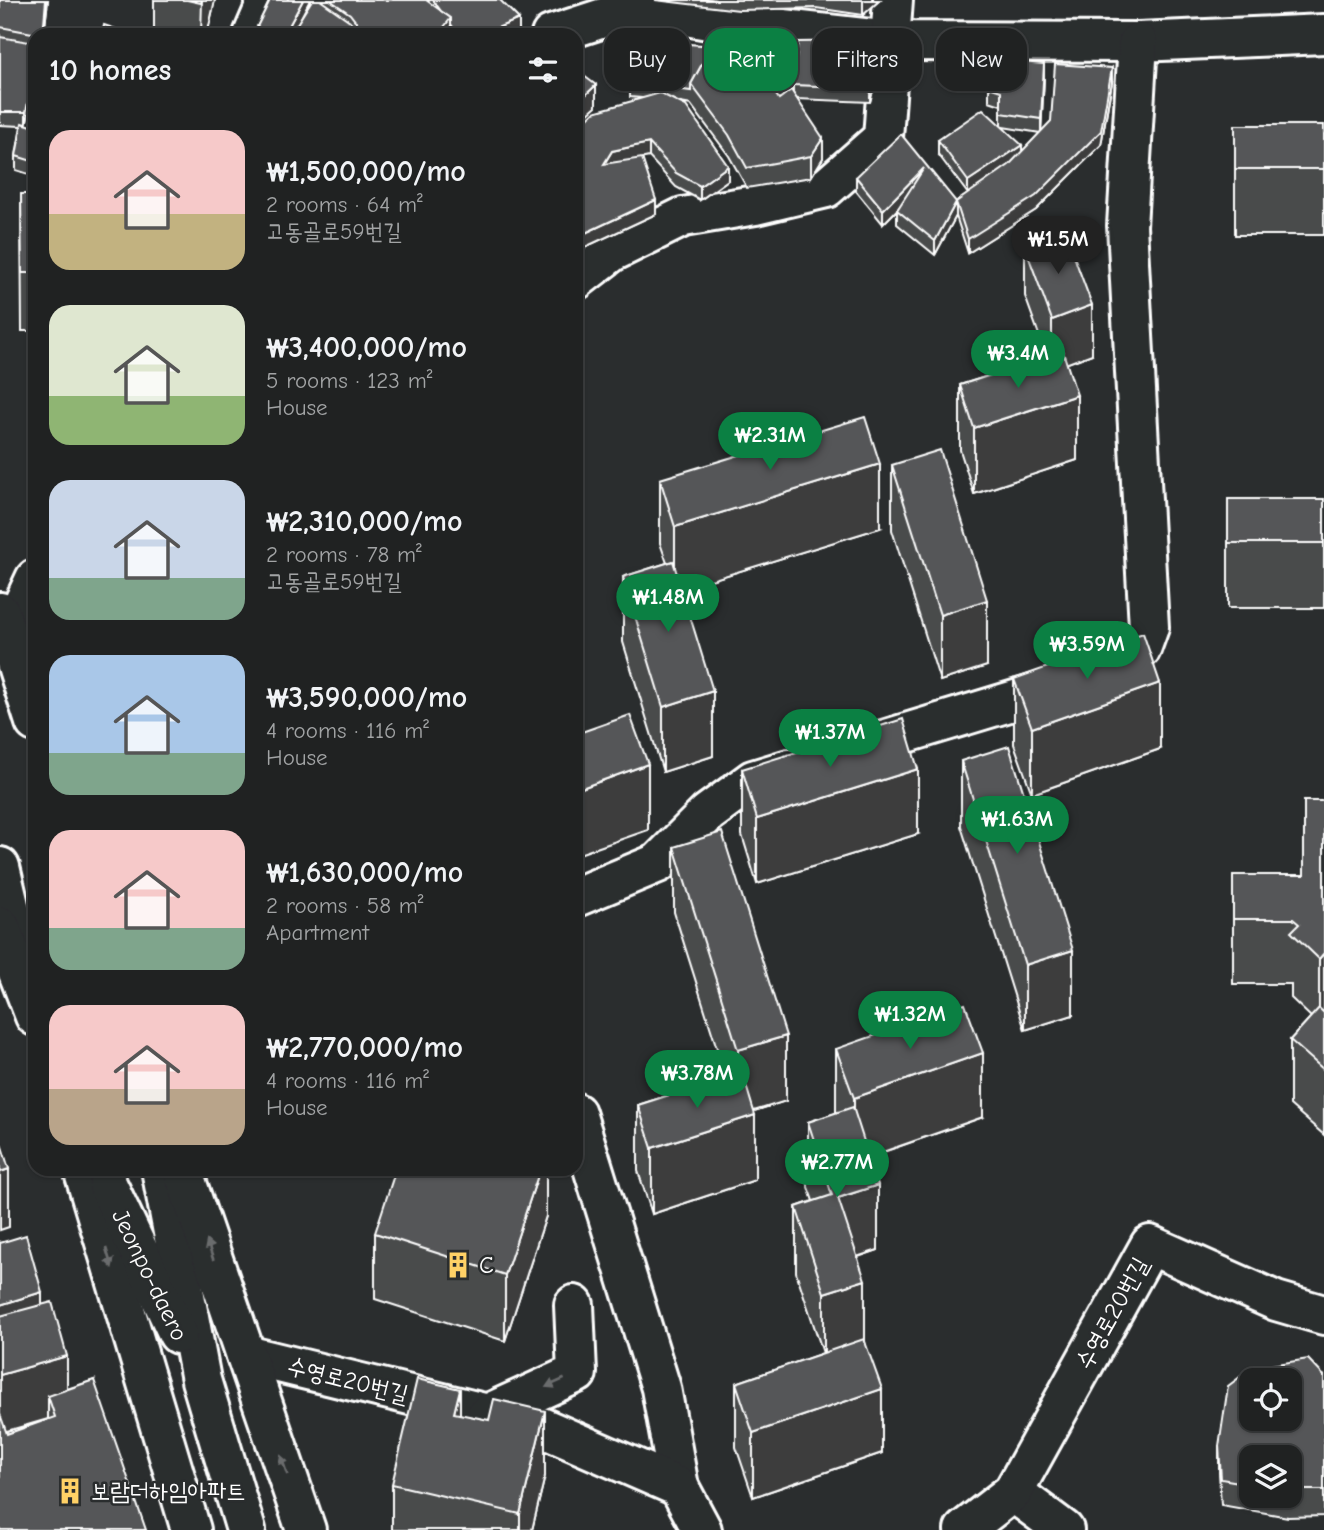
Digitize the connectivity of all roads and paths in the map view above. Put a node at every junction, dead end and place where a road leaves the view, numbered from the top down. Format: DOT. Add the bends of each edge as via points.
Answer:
graph roads {
  1 [pos="268,0"];
  2 [pos="893,0"];
  3 [pos="256,28"];
  4 [pos="572,28"];
  5 [pos="891,28"];
  6 [pos="812,32"];
  7 [pos="1324,34"];
  8 [pos="922,41"];
  9 [pos="1138,42"];
  10 [pos="886,91"];
  11 [pos="583,275"];
  12 [pos="28,589"];
  13 [pos="4,625"];
  14 [pos="28,700"];
  15 [pos="0,867"];
  16 [pos="583,894"];
  17 [pos="0,926"];
  18 [pos="0,953"];
  19 [pos="28,986"];
  20 [pos="28,998"];
  21 [pos="28,1003"];
  22 [pos="583,1136"];
  23 [pos="85,1176"];
  24 [pos="102,1176"];
  25 [pos="162,1176"];
  26 [pos="184,1176"];
  27 [pos="574,1305"];
  28 [pos="1324,1315"];
  29 [pos="246,1355"];
  30 [pos="201,1380"];
  31 [pos="487,1414"];
  32 [pos="679,1487"];
  33 [pos="1013,1492"];
  34 [pos="191,1530"];
  35 [pos="246,1530"];
  36 [pos="306,1530"];
  37 [pos="702,1530"];
  38 [pos="964,1530"];
  39 [pos="1064,1530"];
  1 -- 3 [label="main road"];
  2 -- 5 [label="main road"];
  4 -- 6 [label="main road" via="637,7"];
  7 -- 9 [label="main road"];
  8 -- 9 [label="main road"];
  9 -- 16 [label="main road" via="1127,226 1149,627 1141,649 1118,669 753,780 708,813 657,863"];
  10 -- 11 [label="main road" via="883,138 825,188 683,217 612,252"];
  12 -- 13 [label="main road"];
  13 -- 14 [label="main road"];
  15 -- 19 [label="main road"];
  17 -- 20 [label="main road"];
  18 -- 21 [label="main road"];
  22 -- 32 [label="main road" via="661,1388"];
  23 -- 34 [label="main road, one-way"];
  24 -- 30 [label="main road, Jeonpo-daero"];
  25 -- 30 [label="main road, Jeonpo-daero"];
  29 -- 26 [label="main road, one-way"];
  27 -- 31 [label="main road, one-way" via="577,1373"];
  28 -- 33 [label="main road, 수영로20번길" via="1276,1301 1150,1245"];
  29 -- 31 [label="main road, 수영로20번길"];
  36 -- 29 [label="main road, one-way"];
  30 -- 35 [label="main road, Jeonpo-daero"];
  31 -- 32 [label="main road, 수영로20번길" via="541,1427"];
  32 -- 37 [label="main road"];
  33 -- 38 [label="main road, 수영로20번길"];
  33 -- 39 [label="main road"];
}
